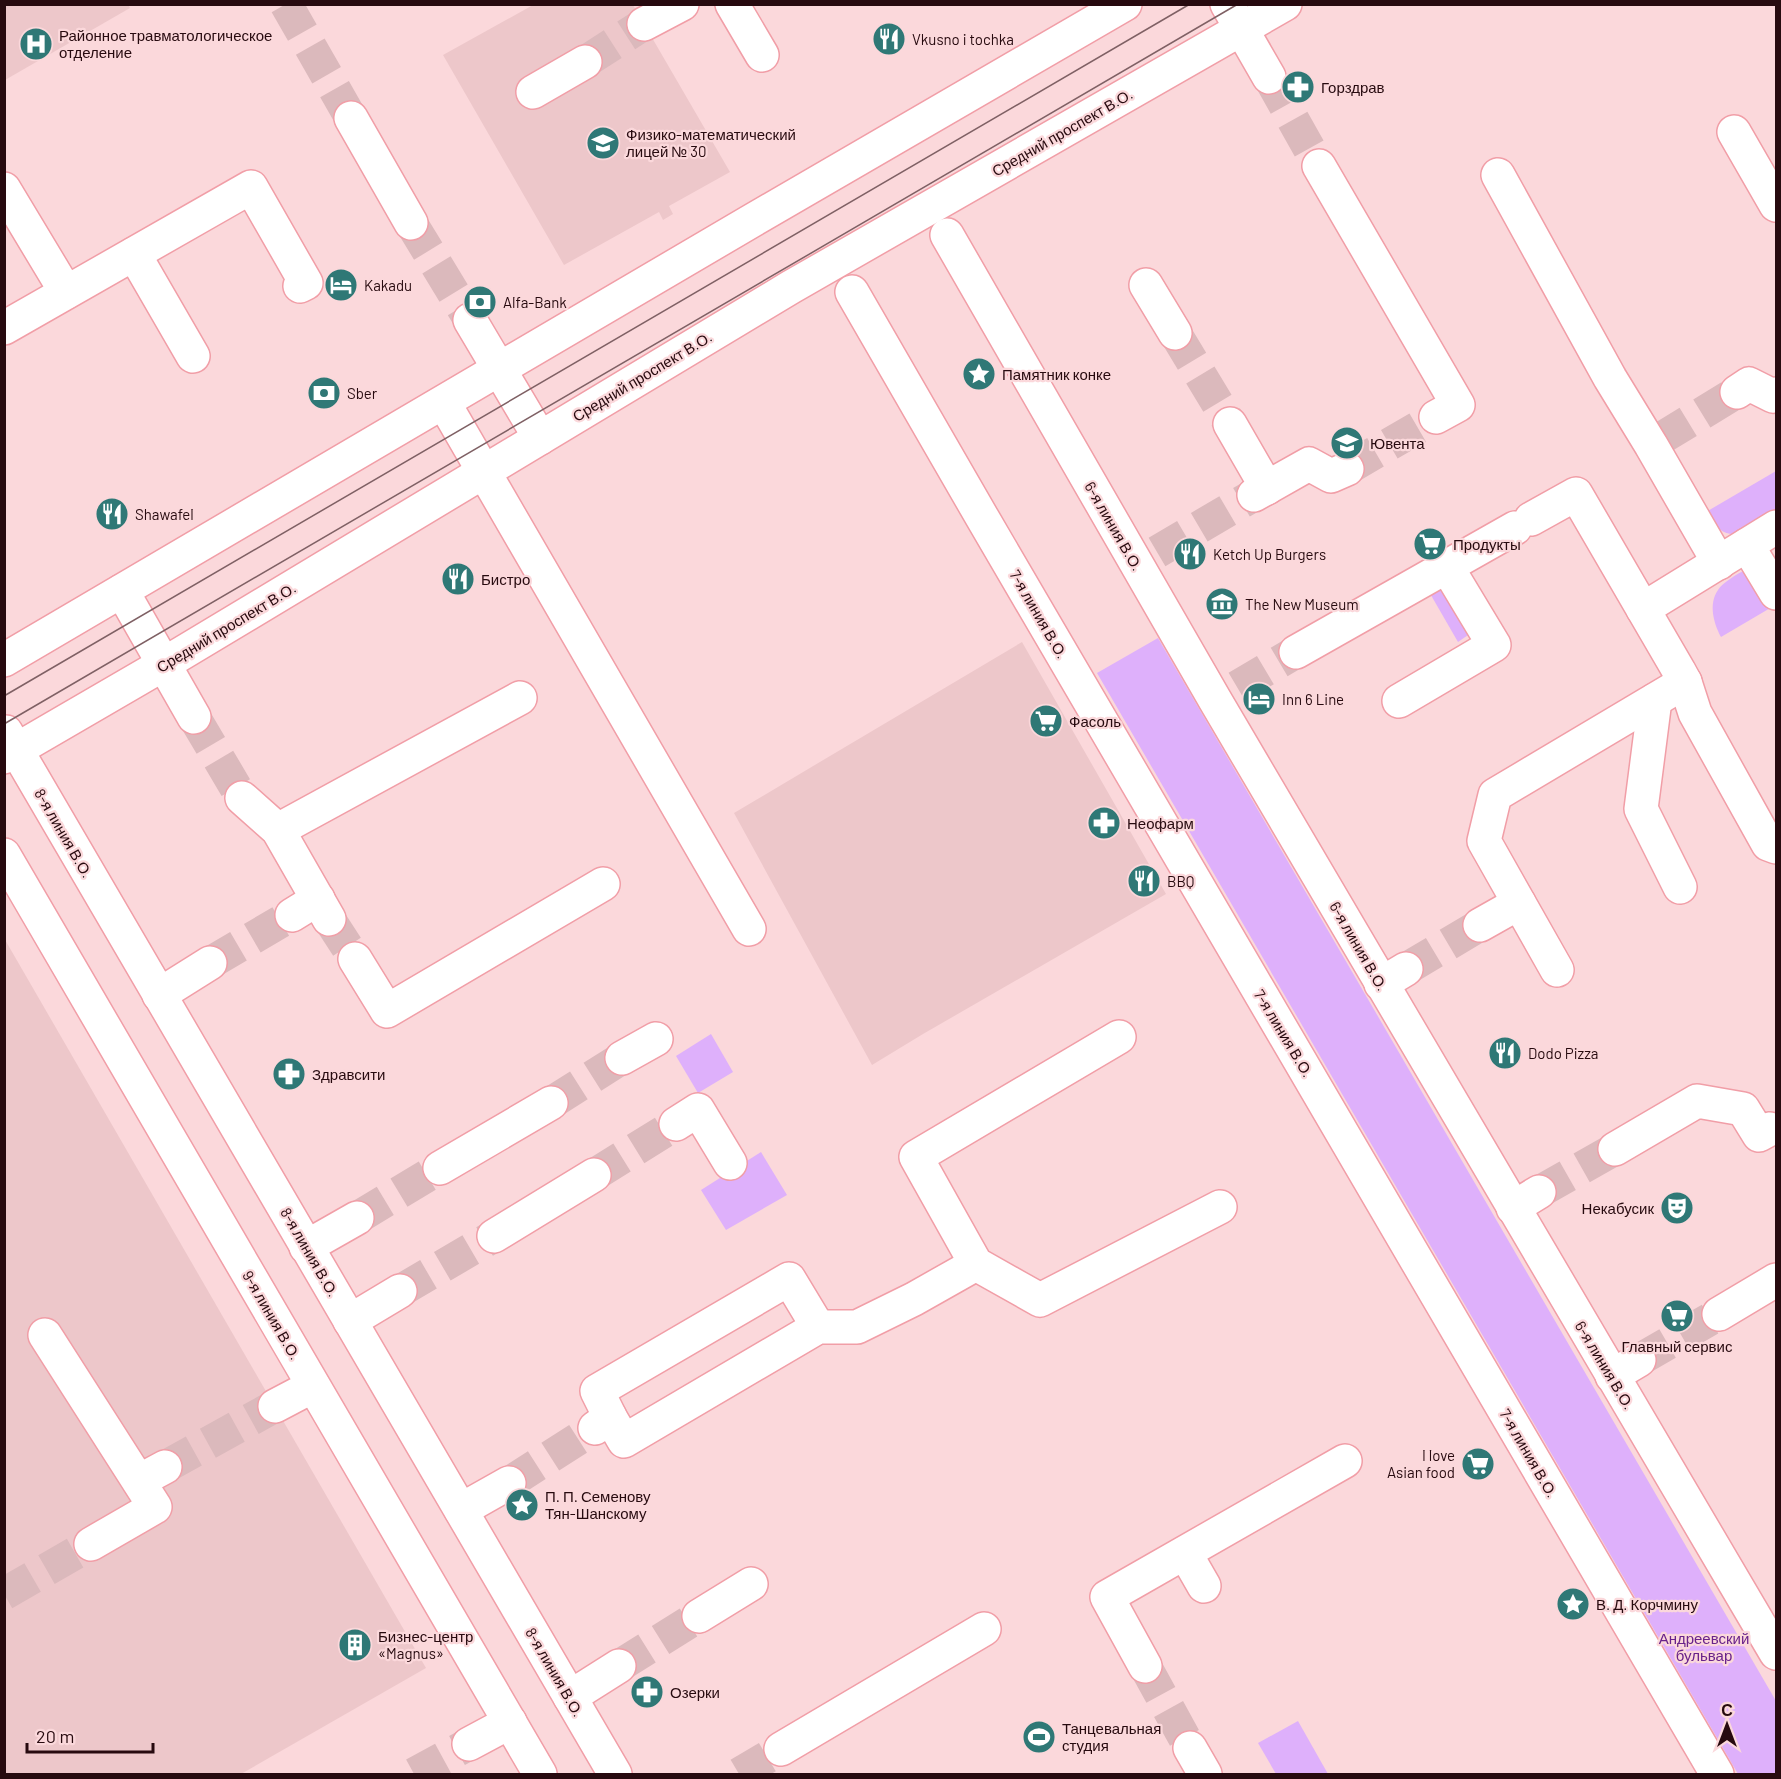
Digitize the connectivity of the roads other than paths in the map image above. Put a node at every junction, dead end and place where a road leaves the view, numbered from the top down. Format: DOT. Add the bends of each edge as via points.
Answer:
graph roads {
  1 [pos="682,4"];
  2 [pos="732,4"];
  3 [pos="1125,4"];
  4 [pos="1285,4"];
  5 [pos="1242,15"];
  6 [pos="644,24"];
  7 [pos="762,56"];
  8 [pos="585,62"];
  9 [pos="1269,77"];
  10 [pos="533,92"];
  11 [pos="351,118"];
  12 [pos="1734,132"];
  13 [pos="1320,166"];
  14 [pos="1498,175"];
  15 [pos="4,189"];
  16 [pos="1776,205"];
  17 [pos="411,223"];
  18 [pos="947,235"];
  19 [pos="134,254"];
  20 [pos="1146,285"];
  21 [pos="300,286"];
  22 [pos="66,292"];
  23 [pos="852,292"];
  24 [pos="470,320"];
  25 [pos="4,328"];
  26 [pos="1175,333"];
  27 [pos="193,356"];
  28 [pos="500,370"];
  29 [pos="1737,392"];
  30 [pos="1776,394"];
  31 [pos="444,403"];
  32 [pos="1436,417"];
  33 [pos="1230,424"];
  34 [pos="540,438"];
  35 [pos="1347,468"];
  36 [pos="484,472"];
  37 [pos="1776,527"];
  38 [pos="1747,545"];
  39 [pos="1719,562"];
  40 [pos="1447,567"];
  41 [pos="122,591"];
  42 [pos="1776,593"];
  43 [pos="1642,609"];
  44 [pos="1296,652"];
  45 [pos="4,660"];
  46 [pos="164,664"];
  47 [pos="1685,682"];
  48 [pos="520,698"];
  49 [pos="1655,700"];
  50 [pos="1399,701"];
  51 [pos="194,717"];
  52 [pos="8,745"];
  53 [pos="242,798"];
  54 [pos="278,830"];
  55 [pos="1776,847"];
  56 [pos="4,855"];
  57 [pos="603,884"];
  58 [pos="1680,886"];
  59 [pos="1519,903"];
  60 [pos="313,911"];
  61 [pos="1480,925"];
  62 [pos="749,929"];
  63 [pos="355,959"];
  64 [pos="210,963"];
  65 [pos="1557,970"];
  66 [pos="159,994"];
  67 [pos="1119,1037"];
  68 [pos="656,1039"];
  69 [pos="622,1058"];
  70 [pos="551,1102"];
  71 [pos="676,1124"];
  72 [pos="1770,1129"];
  73 [pos="1615,1149"];
  74 [pos="730,1163"];
  75 [pos="440,1168"];
  76 [pos="594,1175"];
  77 [pos="1220,1207"];
  78 [pos="357,1218"];
  79 [pos="494,1236"];
  80 [pos="306,1247"];
  81 [pos="976,1264"];
  82 [pos="1776,1280"];
  83 [pos="400,1291"];
  84 [pos="1719,1314"];
  85 [pos="350,1321"];
  86 [pos="818,1327"];
  87 [pos="45,1335"];
  88 [pos="313,1386"];
  89 [pos="276,1406"];
  90 [pos="1345,1461"];
  91 [pos="510,1483"];
  92 [pos="461,1510"];
  93 [pos="92,1544"];
  94 [pos="1185,1553"];
  95 [pos="751,1584"];
  96 [pos="1204,1586"];
  97 [pos="699,1616"];
  98 [pos="984,1629"];
  99 [pos="1776,1653"];
  100 [pos="619,1666"];
  101 [pos="1145,1666"];
  102 [pos="570,1697"];
  103 [pos="510,1722"];
  104 [pos="469,1744"];
  105 [pos="781,1749"];
  106 [pos="540,1774"];
  107 [pos="615,1774"];
  108 [pos="1717,1774"];
  1 -- 6 [label="main road"];
  2 -- 7 [label="main road"];
  3 -- 28 [label="main road"];
  4 -- 5 [label="main road, Средний проспект В.О."];
  5 -- 9 [label="main road"];
  5 -- 34 [label="main road, Средний проспект В.О."];
  8 -- 10 [label="main road"];
  11 -- 17 [label="main road"];
  12 -- 16 [label="main road"];
  13 -- 32 [label="main road" via="1458,405"];
  14 -- 39 [label="main road" via="1610,378 1655,442"];
  15 -- 22 [label="main road"];
  18 -- 99 [label="main road, 6-я линия В.О." via="1146,558 1625,1368"];
  19 -- 21 [label="main road" via="251,187 306,283"];
  19 -- 22 [label="main road"];
  19 -- 27 [label="main road"];
  20 -- 26 [label="main road"];
  22 -- 25 [label="main road"];
  23 -- 108 [label="main road, 7-я линия В.О."];
  24 -- 28 [label="main road"];
  28 -- 31 [label="main road"];
  28 -- 34 [label="main road"];
  29 -- 30 [label="main road" via="1749,384"];
  31 -- 36 [label="main road"];
  31 -- 41 [label="main road"];
  33 -- 35 [label="main road" via="1260,492 1309,464 1331,476"];
  34 -- 36 [label="main road, Средний проспект В.О."];
  36 -- 46 [label="main road, Средний проспект В.О."];
  36 -- 62 [label="main road"];
  37 -- 38 [label="main road"];
  38 -- 39 [label="main road"];
  38 -- 42 [label="main road"];
  39 -- 43 [label="main road"];
  40 -- 43 [label="main road" via="1576,494"];
  40 -- 44 [label="main road"];
  40 -- 50 [label="main road" via="1494,645"];
  41 -- 45 [label="main road"];
  41 -- 46 [label="main road"];
  43 -- 47 [label="main road"];
  46 -- 51 [label="main road"];
  46 -- 52 [label="main road, Средний проспект В.О."];
  47 -- 49 [label="main road"];
  47 -- 55 [label="main road" via="1695,713 1768,844"];
  48 -- 54 [label="main road"];
  49 -- 58 [label="main road" via="1641,809"];
  49 -- 59 [label="main road" via="1495,795 1484,841"];
  52 -- 66 [label="main road, 8-я линия В.О."];
  53 -- 54 [label="main road"];
  54 -- 60 [label="main road"];
  56 -- 88 [label="main road, 9-я линия В.О."];
  57 -- 63 [label="main road" via="387,1011"];
  59 -- 61 [label="main road"];
  59 -- 65 [label="main road"];
  64 -- 66 [label="main road"];
  66 -- 80 [label="main road, 8-я линия В.О."];
  67 -- 81 [label="main road" via="916,1156"];
  68 -- 69 [label="main road"];
  70 -- 75 [label="main road"];
  71 -- 74 [label="main road" via="698,1110"];
  72 -- 73 [label="main road" via="1759,1135 1743,1109 1697,1101"];
  76 -- 79 [label="main road"];
  77 -- 81 [label="main road" via="1040,1300"];
  78 -- 80 [label="main road"];
  80 -- 85 [label="main road, 8-я линия В.О."];
  81 -- 86 [label="main road" via="858,1327"];
  82 -- 84 [label="main road"];
  83 -- 85 [label="main road"];
  85 -- 92 [label="main road, 8-я линия В.О."];
  86 -- 86 [label="main road" via="624,1441 603,1423 597,1391 789,1279"];
  87 -- 93 [label="main road" via="152,1474 156,1507"];
  88 -- 89 [label="main road"];
  88 -- 103 [label="main road, 9-я линия В.О."];
  90 -- 94 [label="main road"];
  91 -- 92 [label="main road"];
  92 -- 102 [label="main road, 8-я линия В.О."];
  94 -- 96 [label="main road"];
  94 -- 101 [label="main road" via="1107,1597"];
  95 -- 97 [label="main road"];
  98 -- 105 [label="main road"];
  100 -- 102 [label="main road"];
  102 -- 107 [label="main road, 8-я линия В.О."];
  103 -- 104 [label="main road"];
  103 -- 106 [label="main road, 9-я линия В.О."];
}
